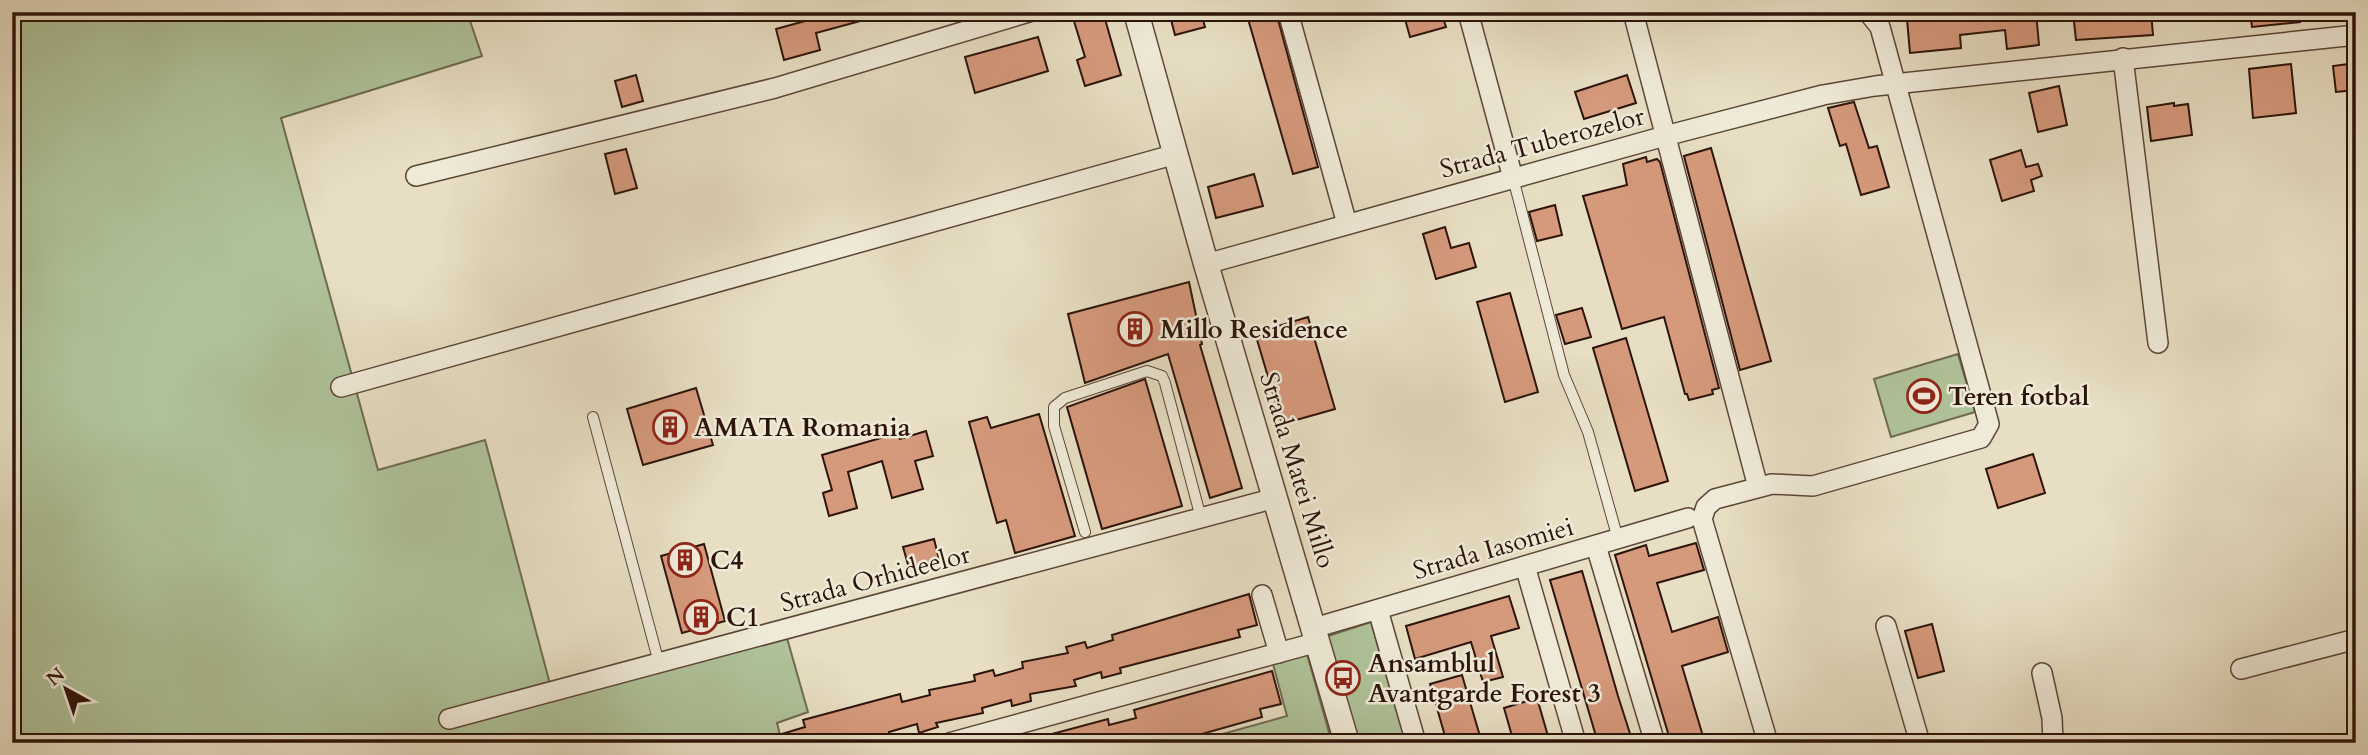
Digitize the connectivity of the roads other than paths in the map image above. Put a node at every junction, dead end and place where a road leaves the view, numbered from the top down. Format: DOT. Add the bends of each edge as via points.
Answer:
graph roads {
  1 [pos="1029,12"];
  2 [pos="1136,12"];
  3 [pos="1288,12"];
  4 [pos="1468,12"];
  5 [pos="1633,12"];
  6 [pos="1868,12"];
  7 [pos="2356,35"];
  8 [pos="2123,58"];
  9 [pos="1895,86"];
  10 [pos="1665,136"];
  11 [pos="1176,154"];
  12 [pos="416,176"];
  13 [pos="1513,178"];
  14 [pos="1347,223"];
  15 [pos="1206,264"];
  16 [pos="2158,342"];
  17 [pos="341,387"];
  18 [pos="593,417"];
  19 [pos="1758,487"];
  20 [pos="1275,498"];
  21 [pos="1201,518"];
  22 [pos="1695,518"];
  23 [pos="1085,532"];
  24 [pos="1618,540"];
  25 [pos="1597,546"];
  26 [pos="1525,566"];
  27 [pos="1262,595"];
  28 [pos="1377,610"];
  29 [pos="1886,626"];
  30 [pos="1316,635"];
  31 [pos="2356,639"];
  32 [pos="1279,653"];
  33 [pos="659,663"];
  34 [pos="2241,669"];
  35 [pos="2042,673"];
  36 [pos="449,719"];
  37 [pos="949,743"];
  38 [pos="1347,743"];
  39 [pos="1416,743"];
  40 [pos="1576,743"];
  41 [pos="1655,743"];
  42 [pos="1768,743"];
  43 [pos="1920,743"];
  44 [pos="2053,743"];
  1 -- 12 [label="street" via="775,88"];
  2 -- 11 [label="street, Strada Matei Millo"];
  3 -- 14 [label="street"];
  4 -- 13 [label="street"];
  5 -- 10 [label="street"];
  6 -- 9 [label="street" via="1880,27"];
  7 -- 8 [label="street, Strada Tuberozelor"];
  8 -- 9 [label="street, Strada Tuberozelor"];
  8 -- 16 [label="street"];
  9 -- 10 [label="street, Strada Tuberozelor" via="1823,96"];
  9 -- 19 [label="street, Strada Iasomiei" via="1989,424 1981,438 1813,486 1788,482"];
  10 -- 13 [label="street, Strada Tuberozelor"];
  10 -- 19 [label="street"];
  11 -- 15 [label="street, Strada Matei Millo"];
  11 -- 17 [label="street"];
  13 -- 14 [label="street, Strada Tuberozelor"];
  13 -- 24 [label="lane" via="1564,375 1588,432"];
  14 -- 15 [label="street, Strada Tuberozelor"];
  15 -- 20 [label="street, Strada Matei Millo"];
  18 -- 33 [label="lane"];
  19 -- 22 [label="street, Strada Iasomiei" via="1714,499"];
  20 -- 21 [label="street, Strada Orhideelor"];
  20 -- 30 [label="street, Strada Matei Millo"];
  21 -- 23 [label="lane" via="1165,383 1162,376 1147,371 1065,398 1054,407 1054,426"];
  21 -- 33 [label="street, Strada Orhideelor"];
  22 -- 24 [label="street, Strada Iasomiei"];
  22 -- 42 [label="street"];
  24 -- 25 [label="street, Strada Iasomiei"];
  25 -- 26 [label="street, Strada Iasomiei"];
  25 -- 41 [label="street"];
  26 -- 28 [label="street, Strada Iasomiei"];
  26 -- 40 [label="street"];
  27 -- 32 [label="street"];
  28 -- 30 [label="street, Strada Iasomiei"];
  28 -- 39 [label="street"];
  29 -- 43 [label="street"];
  30 -- 32 [label="street, Strada Iasomiei"];
  30 -- 38 [label="street, Strada Matei Millo"];
  31 -- 34 [label="street"];
  32 -- 37 [label="street, Strada Iasomiei"];
  33 -- 36 [label="street, Strada Orhideelor"];
  35 -- 44 [label="street"];
}
